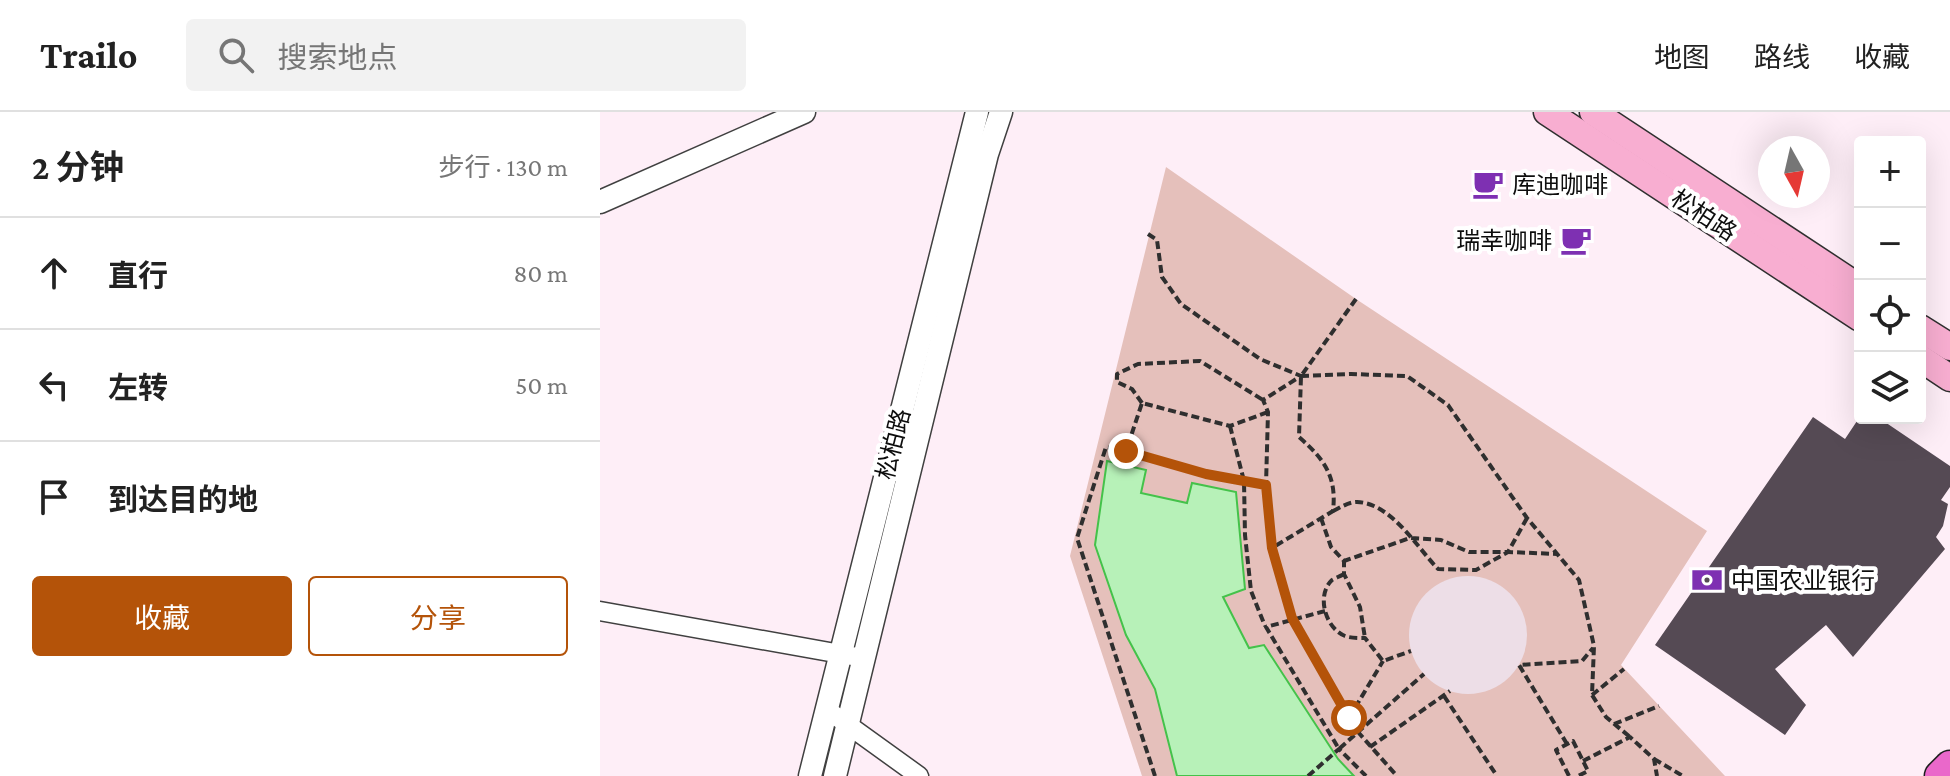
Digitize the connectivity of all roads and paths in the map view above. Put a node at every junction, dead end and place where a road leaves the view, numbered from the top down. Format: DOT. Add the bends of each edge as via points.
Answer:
graph roads {
  1 [pos="804,112"];
  2 [pos="977,112"];
  3 [pos="1001,112"];
  4 [pos="1547,112"];
  5 [pos="1593,112"];
  6 [pos="600,202"];
  7 [pos="1148,234"];
  8 [pos="1854,284"];
  9 [pos="1356,299"];
  10 [pos="1854,314"];
  11 [pos="1926,332"];
  12 [pos="1950,347"];
  13 [pos="1926,362"];
  14 [pos="1301,376"];
  15 [pos="1950,378"];
  16 [pos="1263,400"];
  17 [pos="1142,403"];
  18 [pos="1268,412"];
  19 [pos="1230,426"];
  20 [pos="1126,451"];
  21 [pos="1244,481"];
  22 [pos="1266,485"];
  23 [pos="1333,511"];
  24 [pos="1321,518"];
  25 [pos="1527,518"];
  26 [pos="1410,538"];
  27 [pos="1272,548"];
  28 [pos="1508,552"];
  29 [pos="1557,554"];
  30 [pos="1344,561"];
  31 [pos="1344,574"];
  32 [pos="600,611"];
  33 [pos="1325,611"];
  34 [pos="1292,618"];
  35 [pos="1266,627"];
  36 [pos="1365,638"];
  37 [pos="1594,646"];
  38 [pos="1411,651"];
  39 [pos="840,654"];
  40 [pos="863,658"];
  41 [pos="1383,661"];
  42 [pos="1582,661"];
  43 [pos="1624,669"];
  44 [pos="1424,674"];
  45 [pos="1593,675"];
  46 [pos="1450,691"];
  47 [pos="1592,695"];
  48 [pos="1444,696"];
  49 [pos="1659,706"];
  50 [pos="826,709"];
  51 [pos="1349,718"];
  52 [pos="847,724"];
  53 [pos="1614,724"];
  54 [pos="1358,732"];
  55 [pos="1630,737"];
  56 [pos="1567,744"];
  57 [pos="1370,747"];
  58 [pos="1339,749"];
  59 [pos="1654,759"];
  60 [pos="1583,761"];
  61 [pos="1950,766"];
  62 [pos="1568,773"];
  63 [pos="810,776"];
  64 [pos="835,776"];
  65 [pos="919,776"];
  66 [pos="1155,776"];
  67 [pos="1308,776"];
  68 [pos="1366,776"];
  69 [pos="1397,776"];
  70 [pos="1497,776"];
  71 [pos="1561,776"];
  72 [pos="1580,776"];
  73 [pos="1657,776"];
  74 [pos="1683,776"];
  75 [pos="1940,776"];
  1 -- 6 [label="street"];
  2 -- 39 [label="street, 松柏路"];
  3 -- 40 [label="street, 松柏路"];
  4 -- 10 [label="main road, 松柏路"];
  5 -- 8 [label="main road, 松柏路"];
  7 -- 14 [label="path" via="1157,240 1162,277 1181,304 1260,359"];
  9 -- 14 [label="path"];
  11 -- 12 [label="main road"];
  13 -- 15 [label="main road"];
  14 -- 16 [label="path"];
  14 -- 23 [label="path" via="1299,437 1320,456 1335,491"];
  14 -- 25 [label="path" via="1407,376 1448,405"];
  16 -- 17 [label="path" via="1200,361 1138,364 1117,374 1117,382 1132,389"];
  16 -- 18 [label="path"];
  17 -- 19 [label="path"];
  17 -- 20 [label="path"];
  18 -- 19 [label="path"];
  18 -- 22 [label="path"];
  19 -- 21 [label="path"];
  20 -- 21 [label="path"];
  20 -- 66 [label="path" via="1106,447 1077,538"];
  21 -- 22 [label="path"];
  21 -- 35 [label="path" via="1251,591"];
  22 -- 27 [label="path"];
  23 -- 24 [label="path"];
  23 -- 26 [label="path" via="1353,501 1374,505"];
  24 -- 27 [label="path"];
  24 -- 30 [label="path" via="1331,547"];
  25 -- 28 [label="path"];
  25 -- 29 [label="path"];
  26 -- 28 [label="path" via="1441,540 1469,552"];
  26 -- 28 [label="path" via="1438,569 1476,570"];
  26 -- 30 [label="path"];
  27 -- 34 [label="path"];
  28 -- 29 [label="path"];
  29 -- 37 [label="path" via="1579,580"];
  30 -- 31 [label="path"];
  31 -- 33 [label="path" via="1332,579 1324,596"];
  31 -- 36 [label="path" via="1360,607"];
  32 -- 39 [label="street"];
  33 -- 34 [label="path"];
  33 -- 36 [label="path" via="1344,636"];
  34 -- 35 [label="path"];
  34 -- 51 [label="path"];
  35 -- 58 [label="path"];
  36 -- 41 [label="path"];
  37 -- 42 [label="path"];
  37 -- 45 [label="path"];
  38 -- 41 [label="path"];
  39 -- 40 [label="street"];
  39 -- 50 [label="street, 松柏路"];
  40 -- 52 [label="street, 松柏路"];
  41 -- 51 [label="path"];
  42 -- 45 [label="path"];
  42 -- 56 [label="path" via="1519,665"];
  43 -- 47 [label="path"];
  44 -- 54 [label="path"];
  45 -- 47 [label="path"];
  46 -- 48 [label="path"];
  47 -- 53 [label="path"];
  48 -- 57 [label="path"];
  48 -- 70 [label="path"];
  49 -- 53 [label="path"];
  50 -- 52 [label="street"];
  50 -- 63 [label="street, 松柏路"];
  51 -- 54 [label="path"];
  52 -- 64 [label="street, 松柏路"];
  52 -- 65 [label="street"];
  53 -- 55 [label="path"];
  54 -- 57 [label="path"];
  54 -- 58 [label="path"];
  55 -- 59 [label="path"];
  55 -- 60 [label="path"];
  56 -- 60 [label="path" via="1573,741"];
  56 -- 62 [label="path" via="1556,750"];
  57 -- 69 [label="path"];
  58 -- 67 [label="path"];
  58 -- 68 [label="path"];
  59 -- 73 [label="path"];
  59 -- 74 [label="path"];
  60 -- 72 [label="path" via="1588,771"];
  61 -- 75 [label="highway"];
  62 -- 71 [label="path"];
}
